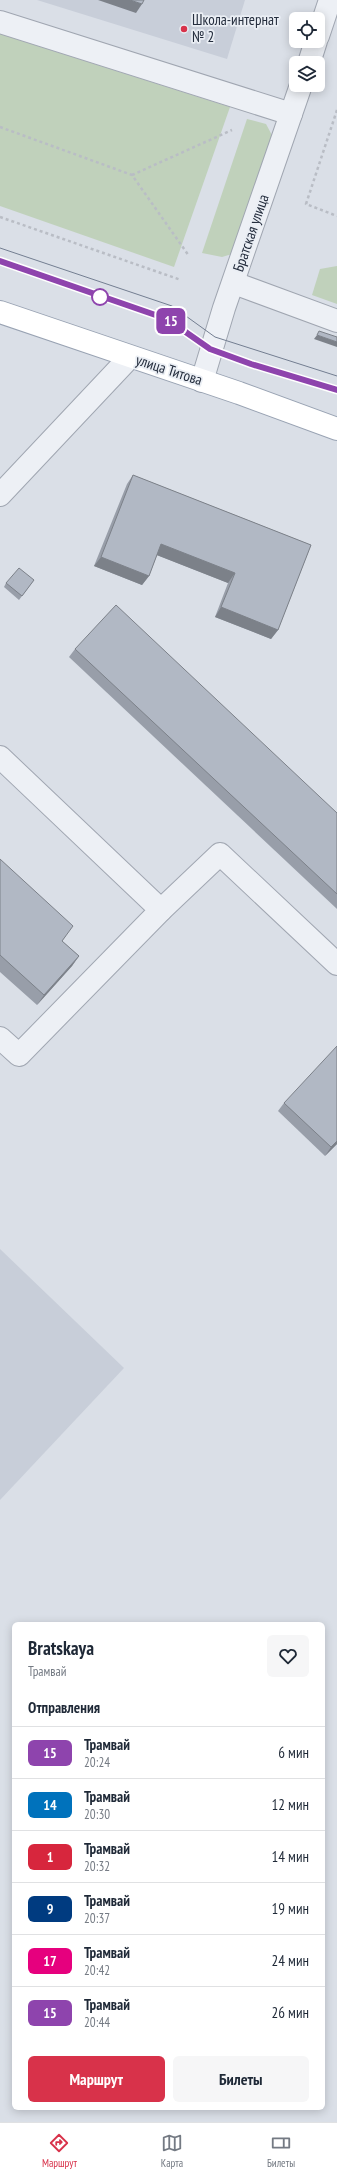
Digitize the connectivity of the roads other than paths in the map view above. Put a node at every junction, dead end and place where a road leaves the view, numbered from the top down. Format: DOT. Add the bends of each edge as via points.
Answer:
graph roads {
  1 [pos="330,0"];
  2 [pos="0,22"];
  3 [pos="325,24"];
  4 [pos="299,92"];
  5 [pos="291,114"];
  6 [pos="234,283"];
  7 [pos="0,312"];
  8 [pos="337,321"];
  9 [pos="130,357"];
  10 [pos="202,381"];
  11 [pos="337,429"];
  12 [pos="0,495"];
  13 [pos="0,757"];
  14 [pos="161,910"];
  15 [pos="337,964"];
  16 [pos="0,1038"];
  1 -- 3 [label="street"];
  2 -- 5 [label="street"];
  4 -- 5 [label="street, Братская улица"];
  5 -- 6 [label="street, Братская улица"];
  6 -- 8 [label="street"];
  6 -- 10 [label="street, Братская улица" via="210,349"];
  7 -- 9 [label="main road, улица Титова"];
  9 -- 10 [label="main road, улица Титова"];
  9 -- 12 [label="street"];
  10 -- 11 [label="main road, улица Титова"];
  13 -- 14 [label="street"];
  14 -- 15 [label="street" via="220,854"];
  14 -- 16 [label="street" via="19,1055"];
}
